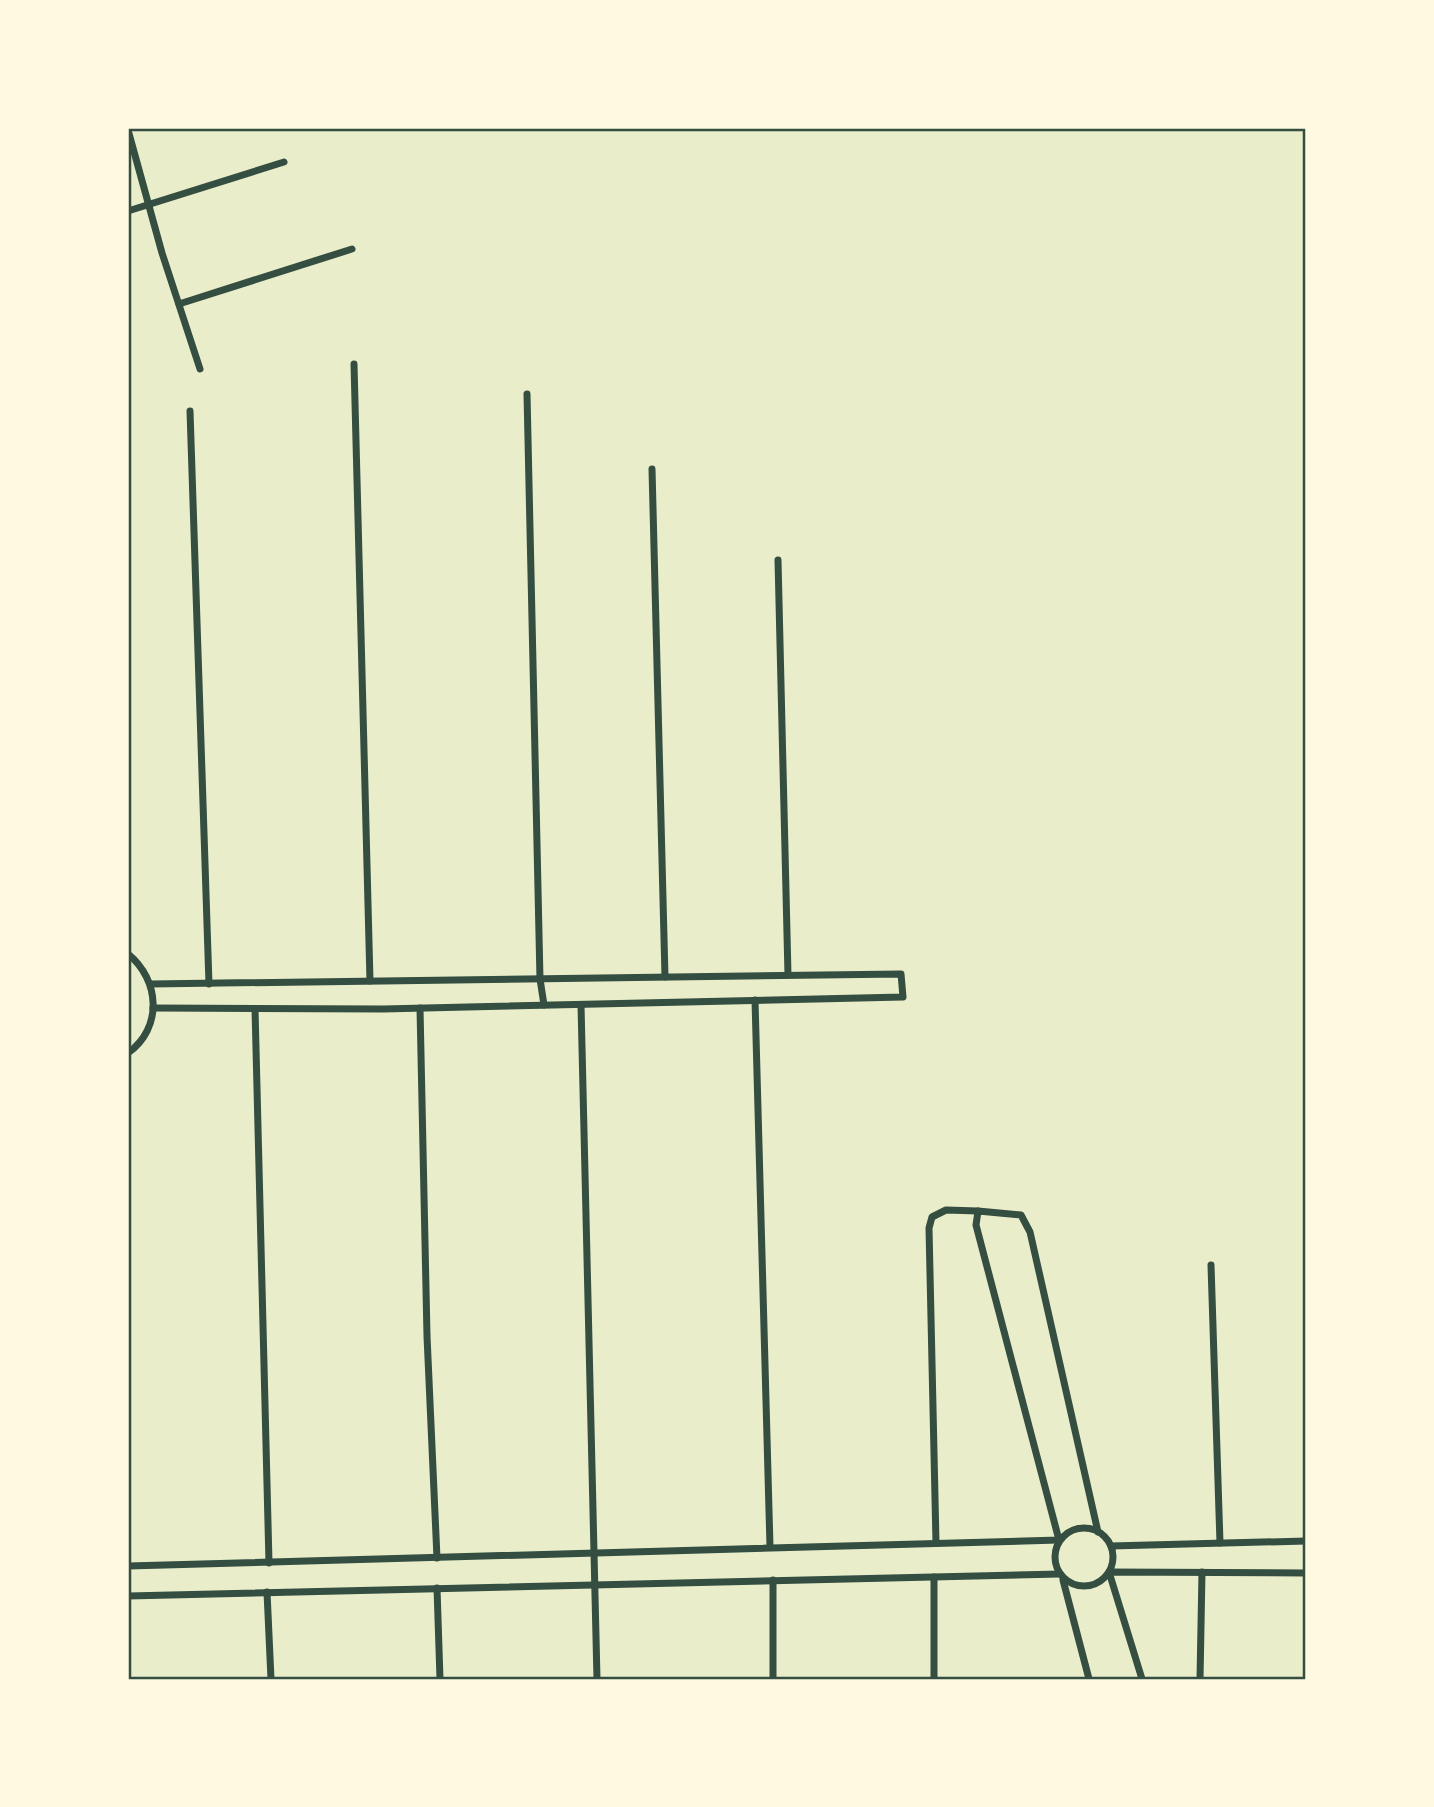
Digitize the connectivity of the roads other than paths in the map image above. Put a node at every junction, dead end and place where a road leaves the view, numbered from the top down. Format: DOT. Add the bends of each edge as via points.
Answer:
graph roads {
  1 [pos="128,130"];
  2 [pos="284,162"];
  3 [pos="149,204"];
  4 [pos="128,211"];
  5 [pos="352,249"];
  6 [pos="179,304"];
  7 [pos="354,364"];
  8 [pos="200,369"];
  9 [pos="527,394"];
  10 [pos="190,411"];
  11 [pos="652,469"];
  12 [pos="778,560"];
  13 [pos="128,954"];
  14 [pos="788,975"];
  15 [pos="665,977"];
  16 [pos="540,979"];
  17 [pos="370,981"];
  18 [pos="151,984"];
  19 [pos="209,984"];
  20 [pos="755,1000"];
  21 [pos="544,1005"];
  22 [pos="581,1006"];
  23 [pos="419,1008"];
  24 [pos="153,1009"];
  25 [pos="255,1009"];
  26 [pos="128,1052"];
  27 [pos="978,1211"];
  28 [pos="1211,1265"];
  29 [pos="1098,1532"];
  30 [pos="1059,1540"];
  31 [pos="1306,1541"];
  32 [pos="1220,1542"];
  33 [pos="936,1543"];
  34 [pos="1111,1546"];
  35 [pos="770,1547"];
  36 [pos="595,1554"];
  37 [pos="437,1558"];
  38 [pos="269,1563"];
  39 [pos="128,1566"];
  40 [pos="1109,1572"];
  41 [pos="1202,1572"];
  42 [pos="1306,1573"];
  43 [pos="934,1577"];
  44 [pos="1062,1577"];
  45 [pos="773,1580"];
  46 [pos="596,1584"];
  47 [pos="437,1588"];
  48 [pos="267,1592"];
  49 [pos="128,1596"];
  50 [pos="271,1679"];
  51 [pos="440,1679"];
  52 [pos="597,1679"];
  53 [pos="773,1679"];
  54 [pos="934,1679"];
  55 [pos="1088,1679"];
  56 [pos="1142,1679"];
  57 [pos="1200,1679"];
  1 -- 3 [label="street"];
  2 -- 3 [label="street"];
  3 -- 4 [label="street"];
  3 -- 6 [label="street"];
  5 -- 6 [label="street"];
  6 -- 8 [label="street"];
  7 -- 17 [label="street"];
  9 -- 16 [label="street"];
  10 -- 19 [label="street"];
  11 -- 15 [label="street"];
  12 -- 14 [label="street"];
  13 -- 18 [label="street"];
  14 -- 15 [label="street"];
  14 -- 20 [label="street" via="901,974 903,997"];
  15 -- 16 [label="street"];
  16 -- 17 [label="street"];
  16 -- 21 [label="street"];
  17 -- 19 [label="street"];
  18 -- 19 [label="street"];
  18 -- 24 [label="street"];
  20 -- 22 [label="street"];
  20 -- 35 [label="street"];
  21 -- 22 [label="street"];
  21 -- 23 [label="street"];
  22 -- 36 [label="street"];
  23 -- 25 [label="street"];
  23 -- 37 [label="street"];
  24 -- 25 [label="street"];
  24 -- 26 [label="street" via="143,1038"];
  25 -- 38 [label="street"];
  27 -- 29 [label="street" via="1021,1215 1030,1232"];
  27 -- 30 [label="street" via="976,1225"];
  27 -- 33 [label="street" via="946,1210 932,1217 929,1228"];
  28 -- 32 [label="street"];
  29 -- 30 [label="street" via="1079,1528"];
  29 -- 34 [label="street"];
  30 -- 33 [label="street"];
  30 -- 44 [label="street" via="1054,1555"];
  31 -- 32 [label="street"];
  32 -- 34 [label="street"];
  33 -- 35 [label="street"];
  34 -- 40 [label="street" via="1114,1559"];
  35 -- 36 [label="street"];
  36 -- 37 [label="street"];
  36 -- 46 [label="street"];
  37 -- 38 [label="street"];
  38 -- 39 [label="street"];
  40 -- 41 [label="street"];
  40 -- 44 [label="street" via="1088,1587 1075,1586"];
  40 -- 56 [label="street"];
  41 -- 42 [label="street"];
  41 -- 57 [label="street"];
  43 -- 44 [label="street"];
  43 -- 45 [label="street"];
  43 -- 54 [label="street"];
  44 -- 55 [label="street"];
  45 -- 46 [label="street"];
  45 -- 53 [label="street"];
  46 -- 47 [label="street"];
  46 -- 52 [label="street"];
  47 -- 48 [label="street"];
  47 -- 51 [label="street"];
  48 -- 49 [label="street"];
  48 -- 50 [label="street"];
}
